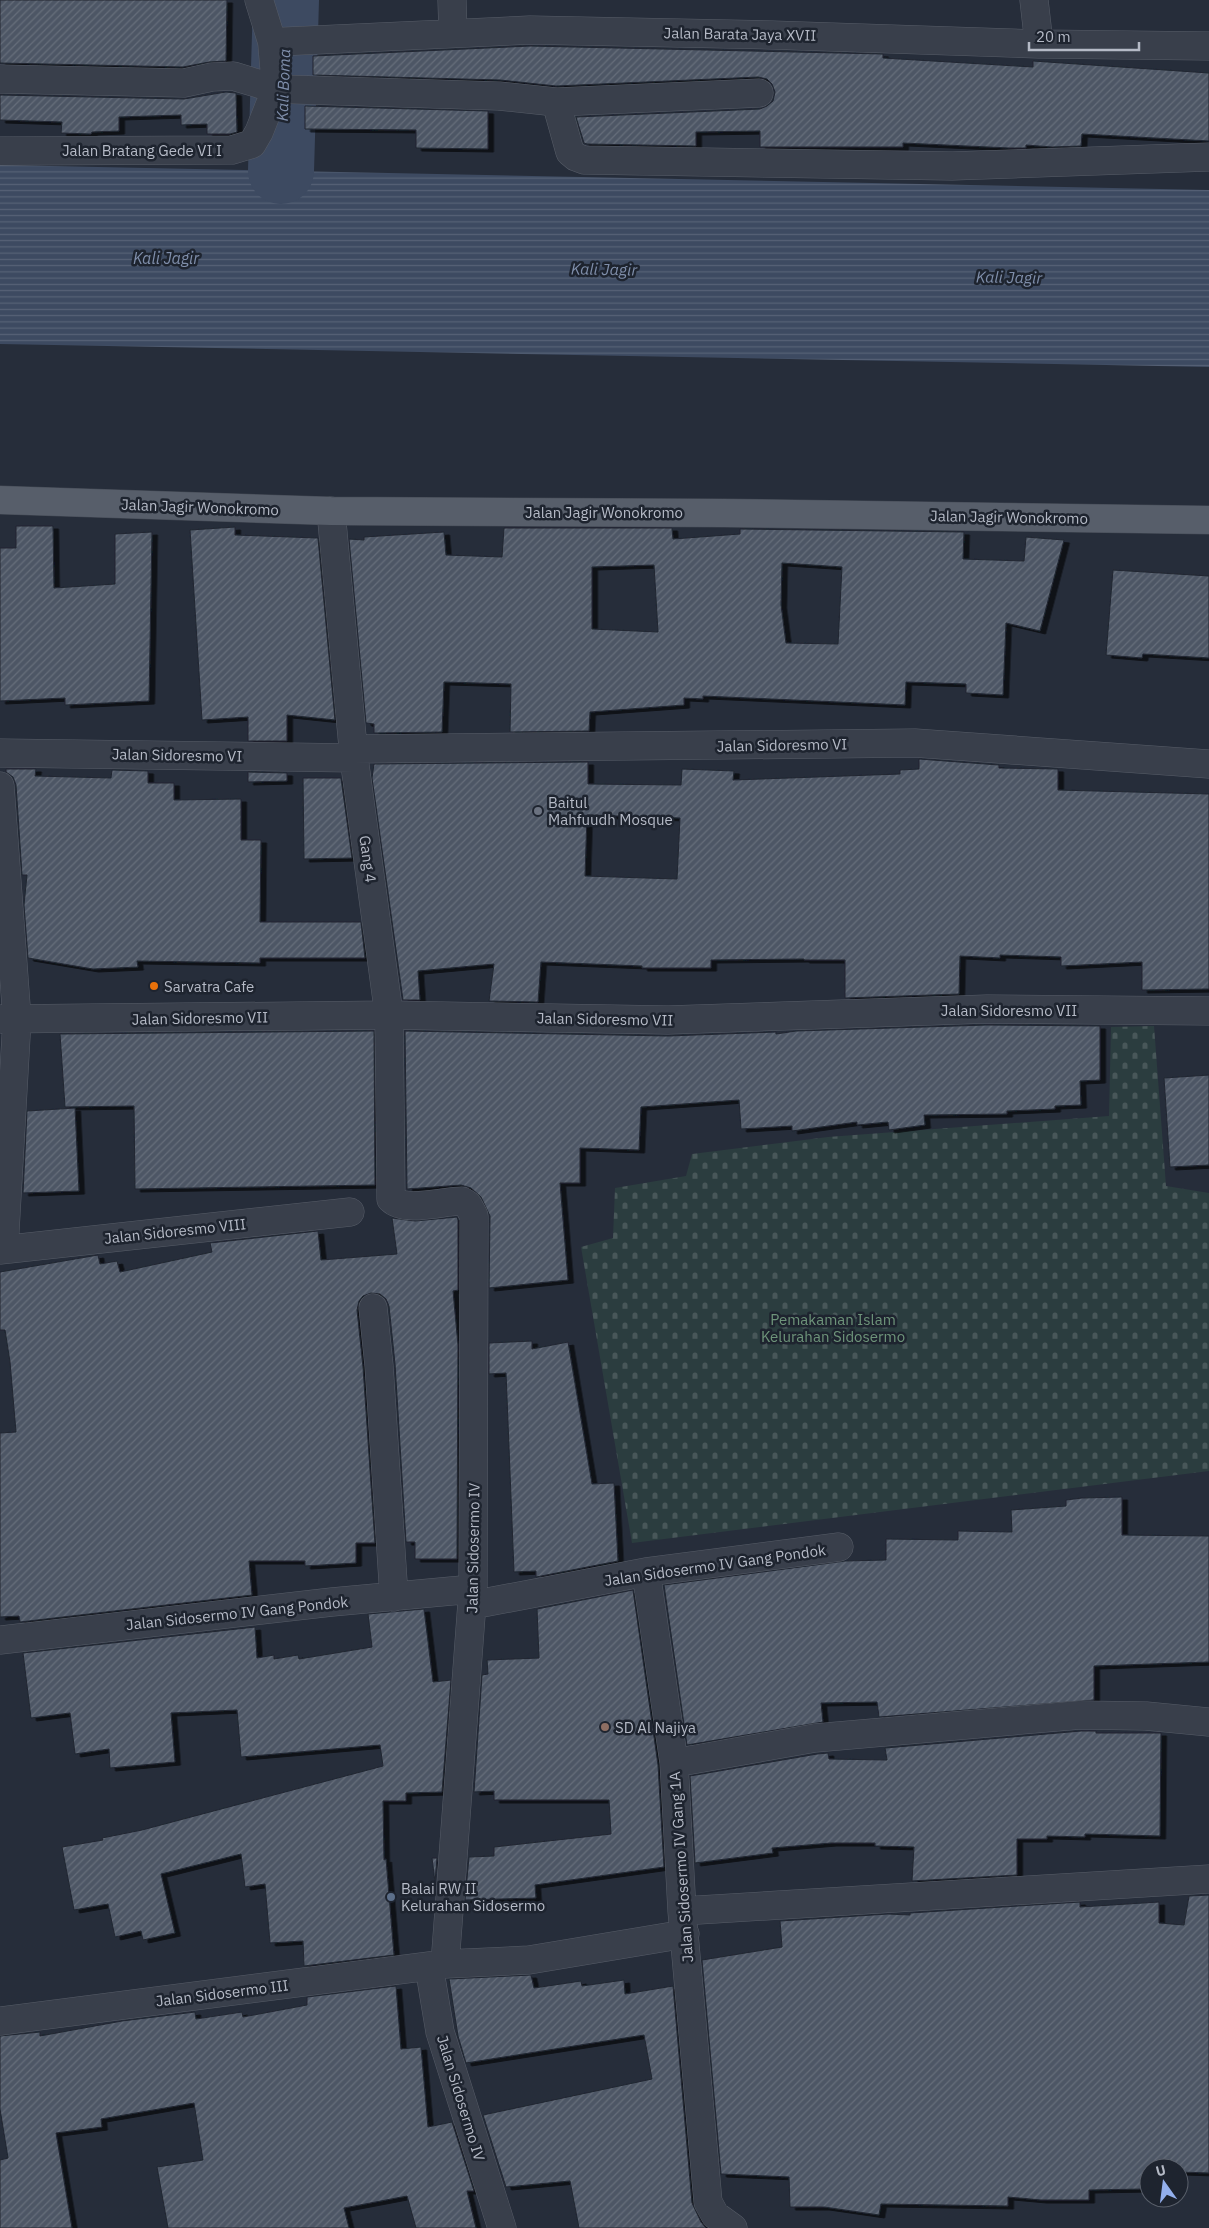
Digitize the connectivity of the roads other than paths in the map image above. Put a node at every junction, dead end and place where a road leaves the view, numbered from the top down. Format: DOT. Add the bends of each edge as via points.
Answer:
graph roads {
  1 [pos="259,0"];
  2 [pos="452,0"];
  3 [pos="1034,0"];
  4 [pos="452,33"];
  5 [pos="1038,44"];
  6 [pos="1209,46"];
  7 [pos="276,47"];
  8 [pos="0,79"];
  9 [pos="287,89"];
  10 [pos="759,93"];
  11 [pos="556,102"];
  12 [pos="0,151"];
  13 [pos="1209,157"];
  14 [pos="0,500"];
  15 [pos="331,511"];
  16 [pos="1209,520"];
  17 [pos="0,753"];
  18 [pos="354,754"];
  19 [pos="1209,764"];
  20 [pos="0,786"];
  21 [pos="1209,1011"];
  22 [pos="390,1015"];
  23 [pos="8,1019"];
  24 [pos="397,1205"];
  25 [pos="350,1212"];
  26 [pos="2,1250"];
  27 [pos="373,1308"];
  28 [pos="839,1547"];
  29 [pos="646,1572"];
  30 [pos="394,1596"];
  31 [pos="473,1597"];
  32 [pos="0,1640"];
  33 [pos="1209,1722"];
  34 [pos="674,1763"];
  35 [pos="1209,1879"];
  36 [pos="684,1922"];
  37 [pos="437,1965"];
  38 [pos="0,2021"];
  39 [pos="502,2228"];
  40 [pos="733,2228"];
  1 -- 7 [label="street, Jalan Bratang Gede VI I"];
  2 -- 4 [label="street"];
  3 -- 5 [label="street"];
  4 -- 5 [label="street, Jalan Barata Jaya XVII" via="530,30 772,34"];
  4 -- 7 [label="street, Jalan Barata Jaya XVII" via="309,41"];
  5 -- 6 [label="street, Jalan Barata Jaya XVII"];
  7 -- 9 [label="street, Jalan Bratang Gede VI I"];
  8 -- 9 [label="street" via="184,83 233,76"];
  9 -- 11 [label="street" via="499,96"];
  9 -- 12 [label="street, Jalan Bratang Gede VI I" via="252,144 232,150"];
  10 -- 11 [label="street"];
  11 -- 13 [label="street" via="570,152 584,160 962,166"];
  14 -- 15 [label="main road, Jalan Jagir Wonokromo"];
  15 -- 16 [label="main road, Jalan Jagir Wonokromo"];
  15 -- 18 [label="street, Gang 4"];
  17 -- 18 [label="street, Jalan Sidoresmo VI"];
  18 -- 19 [label="street, Jalan Sidoresmo VI" via="915,743"];
  18 -- 22 [label="street, Gang 4"];
  20 -- 23 [label="street"];
  21 -- 22 [label="street, Jalan Sidoresmo VII" via="987,1009 668,1020"];
  22 -- 23 [label="street, Jalan Sidoresmo VII"];
  22 -- 24 [label="street, Gang 4" via="391,1199"];
  23 -- 26 [label="street"];
  24 -- 31 [label="street, Jalan Sidosermo IV" via="462,1201 474,1216"];
  25 -- 26 [label="street, Jalan Sidoresmo VIII"];
  27 -- 30 [label="street"];
  28 -- 29 [label="street, Jalan Sidosermo IV Gang Pondok"];
  29 -- 31 [label="street, Jalan Sidosermo IV Gang Pondok"];
  29 -- 34 [label="street"];
  30 -- 31 [label="street, Jalan Sidosermo IV Gang Pondok"];
  30 -- 32 [label="street, Jalan Sidosermo IV Gang Pondok"];
  31 -- 37 [label="street, Jalan Sidosermo IV"];
  33 -- 34 [label="street, Jalan Sidosermo IV Gang 1A" via="1146,1716 1080,1715 815,1738"];
  34 -- 36 [label="street, Jalan Sidosermo IV Gang 1A"];
  35 -- 36 [label="street, Jalan Sidosermo III"];
  36 -- 37 [label="street, Jalan Sidosermo III" via="528,1960"];
  36 -- 40 [label="street, Jalan Sidosermo IV Gang 1A" via="708,2202 715,2215"];
  37 -- 38 [label="street, Jalan Sidosermo III"];
  37 -- 39 [label="street, Jalan Sidosermo IV" via="440,2032"];
}
